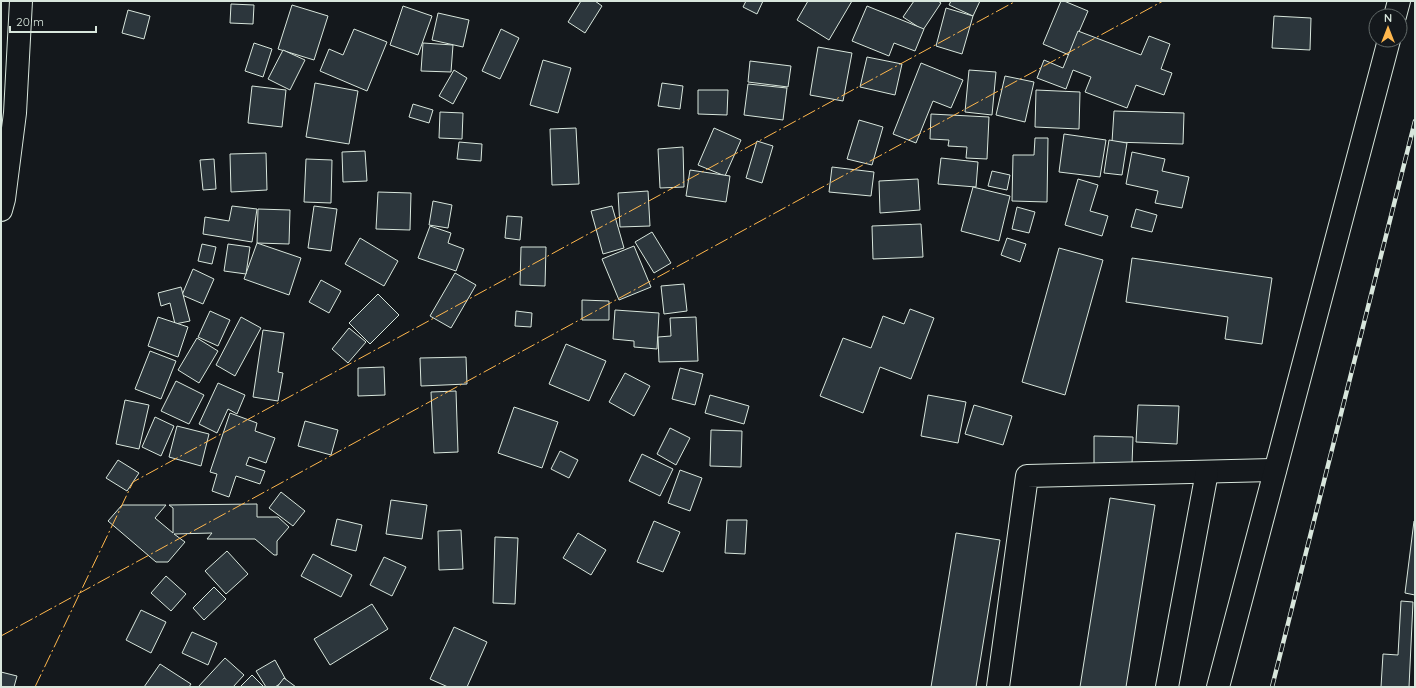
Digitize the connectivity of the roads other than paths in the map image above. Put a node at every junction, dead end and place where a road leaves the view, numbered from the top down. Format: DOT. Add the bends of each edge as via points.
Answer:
graph roads {
  1 [pos="22,1"];
  2 [pos="1387,48"];
  3 [pos="1,210"];
  4 [pos="1275,470"];
  5 [pos="1207,472"];
  6 [pos="998,687"];
  7 [pos="1167,687"];
  8 [pos="1218,687"];
  1 -- 3 [label="street" via="15,112"];
  2 -- 4 [label="street"];
  4 -- 5 [label="street"];
  4 -- 8 [label="street"];
  5 -- 6 [label="street" via="1027,476"];
  5 -- 7 [label="street"];
}
